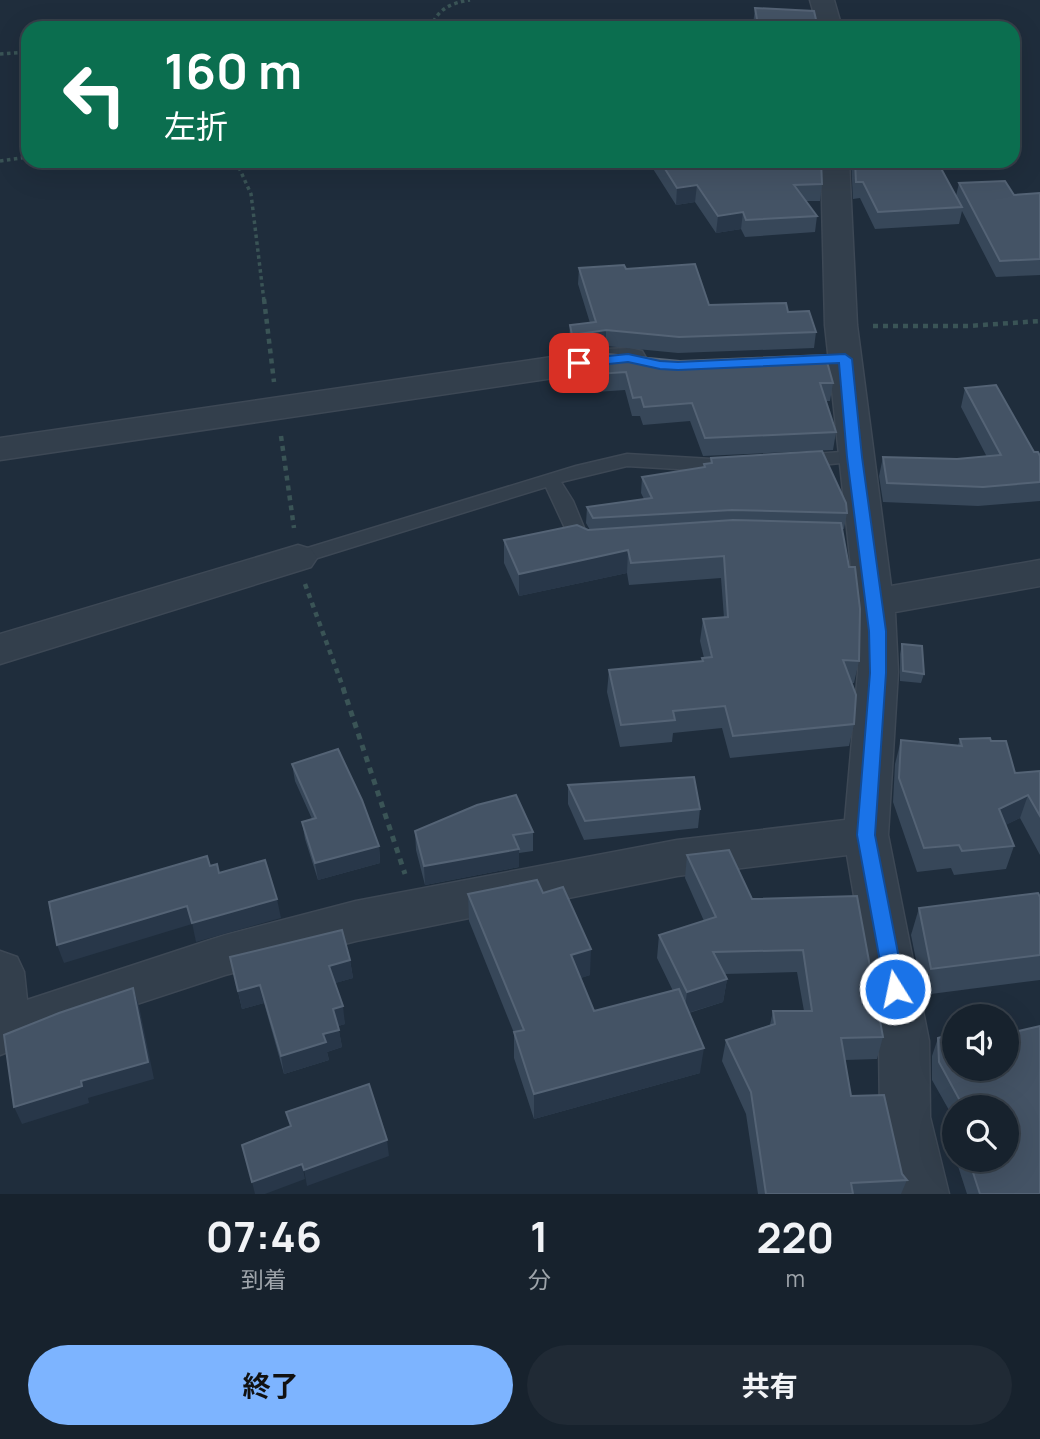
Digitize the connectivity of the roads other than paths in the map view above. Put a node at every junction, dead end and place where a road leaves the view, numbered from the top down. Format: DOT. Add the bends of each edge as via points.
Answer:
graph roads {
  1 [pos="822,0"];
  2 [pos="828,21"];
  3 [pos="835,168"];
  4 [pos="660,365"];
  5 [pos="0,449"];
  6 [pos="855,457"];
  7 [pos="785,463"];
  8 [pos="745,465"];
  9 [pos="551,480"];
  10 [pos="609,542"];
  11 [pos="298,558"];
  12 [pos="1040,573"];
  13 [pos="874,605"];
  14 [pos="0,649"];
  15 [pos="866,835"];
  16 [pos="0,972"];
  17 [pos="3,1032"];
  18 [pos="923,1194"];
  1 -- 2 [label="street"];
  3 -- 6 [label="street" via="834,348"];
  4 -- 5 [label="street" via="606,359"];
  6 -- 7 [label="lane"];
  6 -- 13 [label="street" via="859,537"];
  8 -- 9 [label="lane" via="627,460"];
  9 -- 10 [label="lane" via="579,539 587,544"];
  9 -- 11 [label="lane"];
  11 -- 14 [label="street"];
  12 -- 13 [label="street"];
  13 -- 15 [label="street" via="878,673"];
  15 -- 17 [label="street" via="677,858 356,921 225,955 62,1007"];
  15 -- 18 [label="street" via="904,1041 905,1117"];
  16 -- 17 [label="street"];
}
